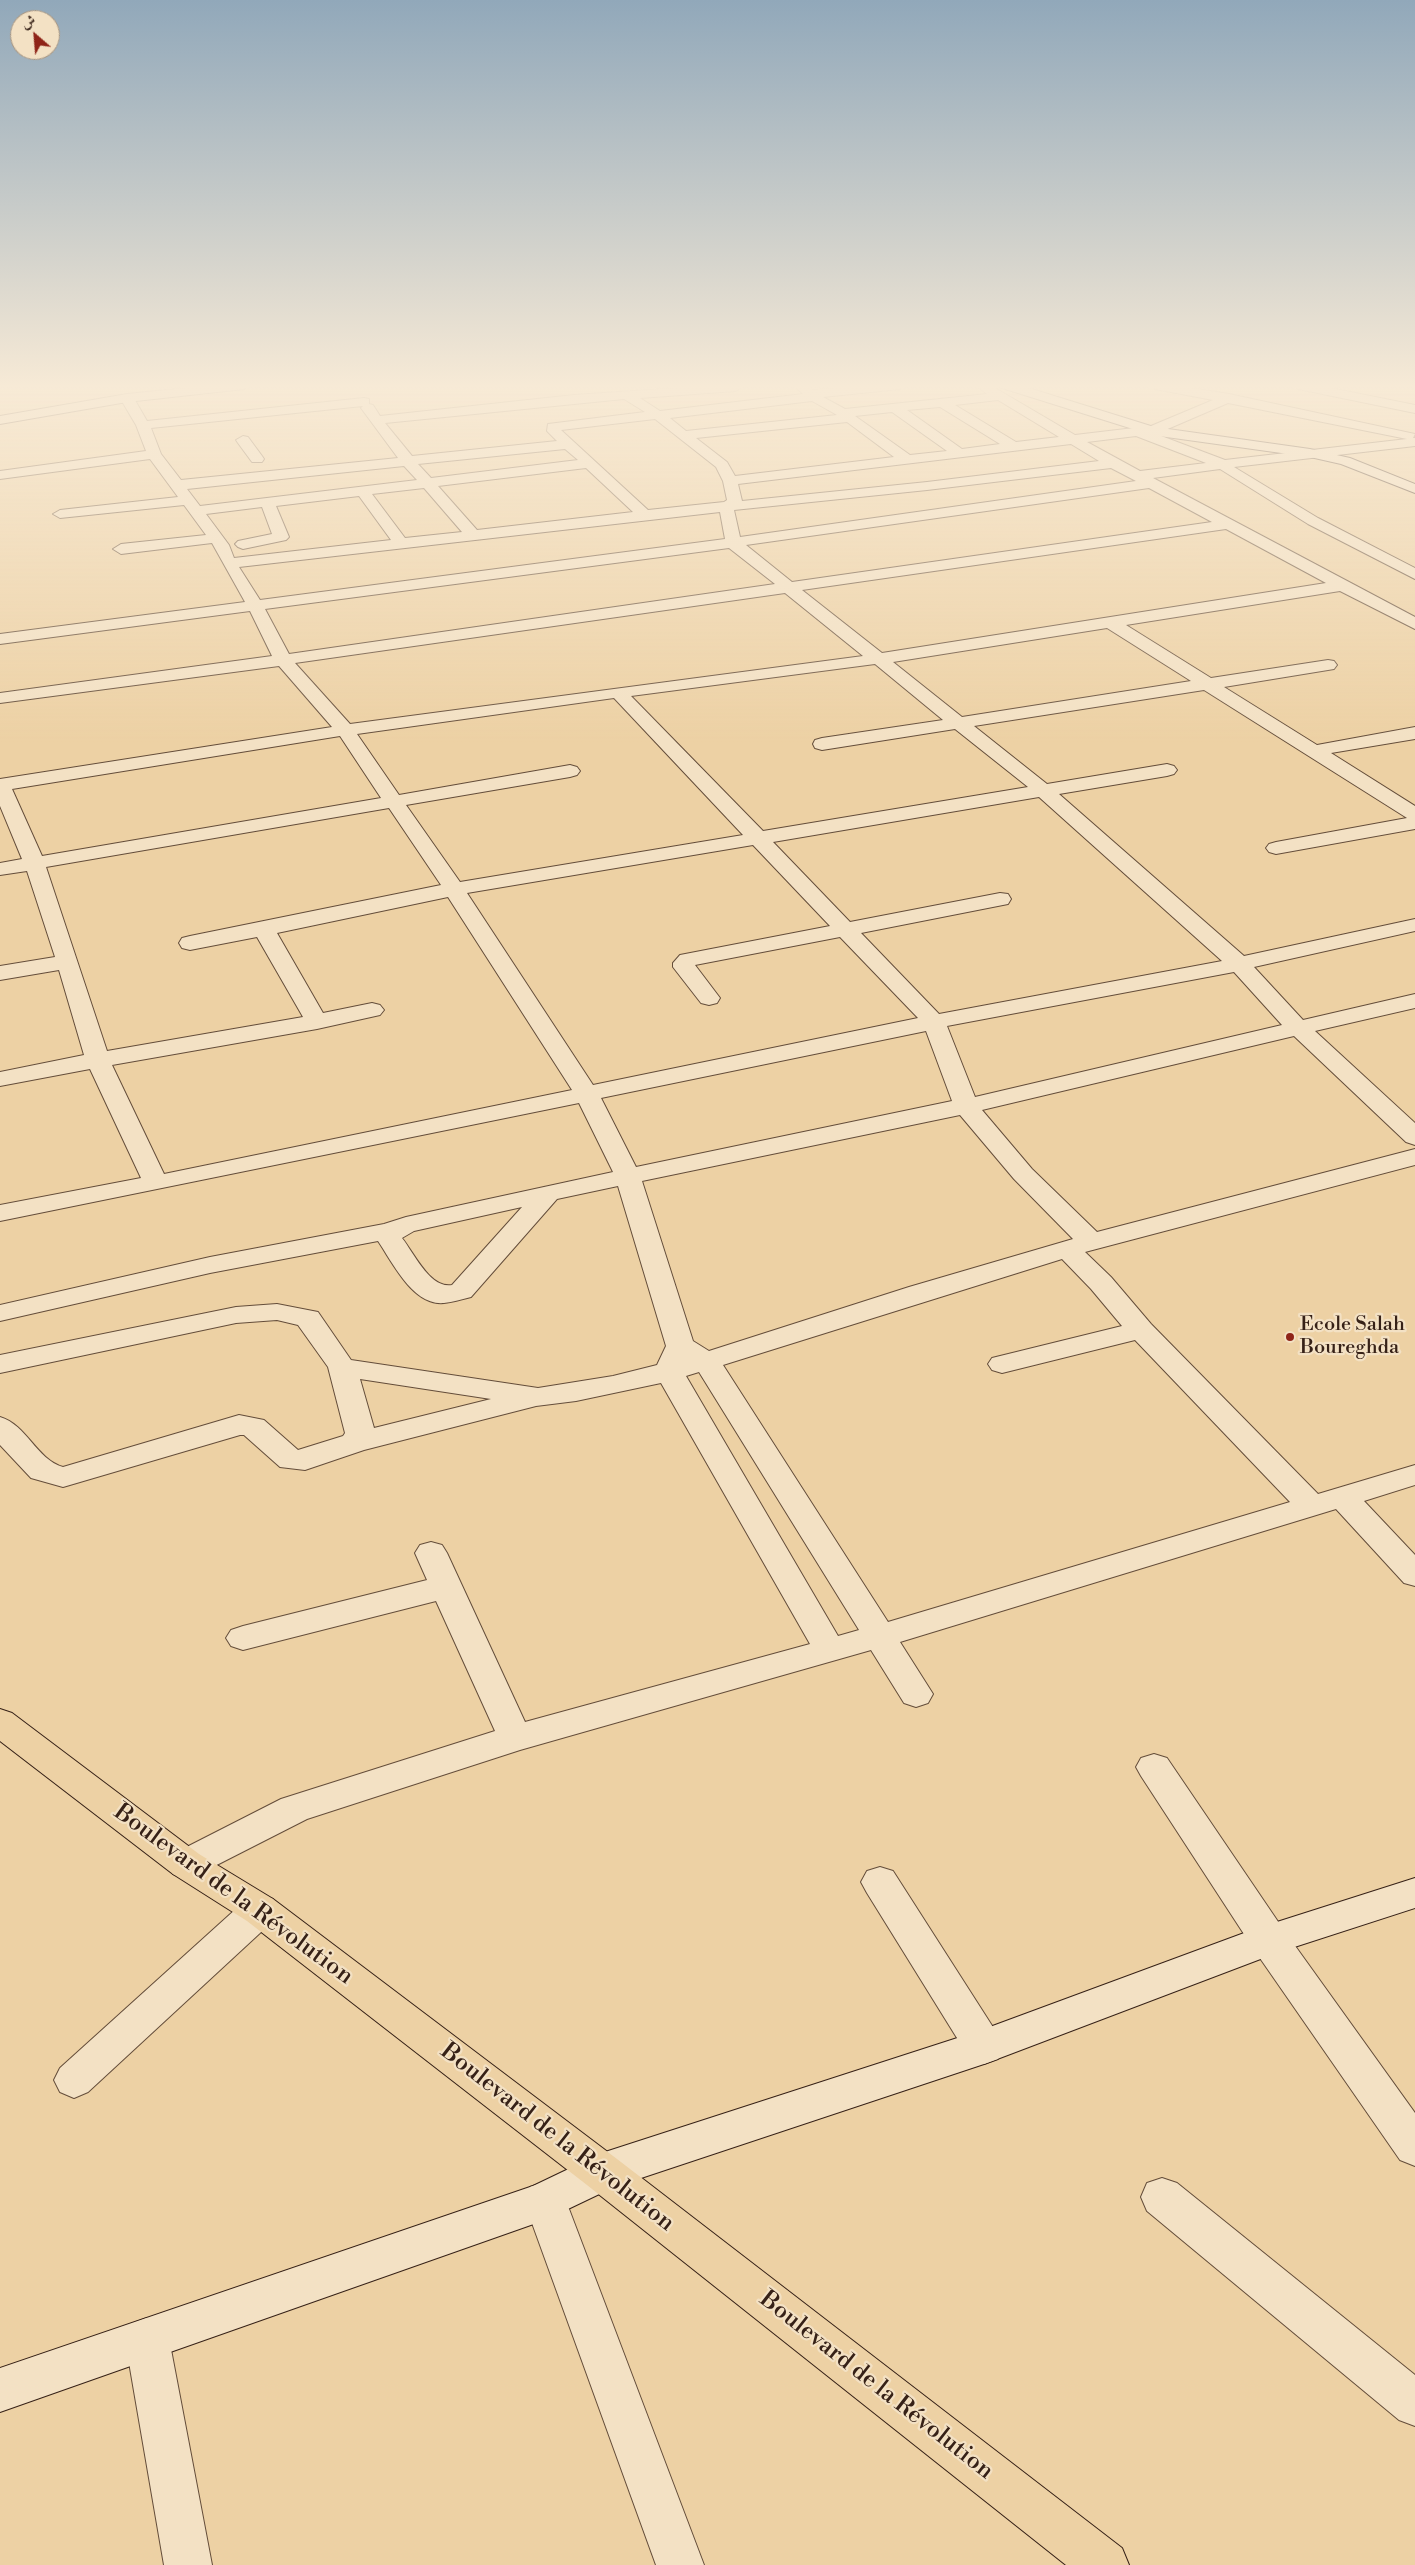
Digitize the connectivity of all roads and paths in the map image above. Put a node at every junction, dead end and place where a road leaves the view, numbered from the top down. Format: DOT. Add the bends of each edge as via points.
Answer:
graph roads {
  1 [pos="93,505"];
  2 [pos="193,505"];
  3 [pos="269,505"];
  4 [pos="373,505"];
  5 [pos="447,505"];
  6 [pos="634,505"];
  7 [pos="730,505"];
  8 [pos="754,505"];
  9 [pos="1000,505"];
  10 [pos="1193,505"];
  11 [pos="1286,505"];
  12 [pos="726,508"];
  13 [pos="60,514"];
  14 [pos="645,515"];
  15 [pos="1230,524"];
  16 [pos="472,534"];
  17 [pos="401,543"];
  18 [pos="733,543"];
  19 [pos="121,548"];
  20 [pos="222,549"];
  21 [pos="1415,574"];
  22 [pos="1345,586"];
  23 [pos="791,588"];
  24 [pos="255,605"];
  25 [pos="1113,624"];
  26 [pos="1415,624"];
  27 [pos="0,638"];
  28 [pos="877,659"];
  29 [pos="284,660"];
  30 [pos="1328,665"];
  31 [pos="1207,684"];
  32 [pos="618,692"];
  33 [pos="0,698"];
  34 [pos="957,723"];
  35 [pos="345,730"];
  36 [pos="1415,734"];
  37 [pos="822,744"];
  38 [pos="1313,751"];
  39 [pos="1167,770"];
  40 [pos="570,771"];
  41 [pos="0,785"];
  42 [pos="1044,791"];
  43 [pos="394,803"];
  44 [pos="1415,815"];
  45 [pos="1415,823"];
  46 [pos="758,840"];
  47 [pos="1276,848"];
  48 [pos="34,862"];
  49 [pos="0,869"];
  50 [pos="454,889"];
  51 [pos="1000,899"];
  52 [pos="1415,925"];
  53 [pos="264,929"];
  54 [pos="846,929"];
  55 [pos="190,942"];
  56 [pos="68,962"];
  57 [pos="1239,964"];
  58 [pos="0,973"];
  59 [pos="709,998"];
  60 [pos="1415,1001"];
  61 [pos="372,1010"];
  62 [pos="317,1022"];
  63 [pos="934,1022"];
  64 [pos="1296,1027"];
  65 [pos="97,1058"];
  66 [pos="0,1079"];
  67 [pos="587,1094"];
  68 [pos="966,1106"];
  69 [pos="1415,1137"];
  70 [pos="1415,1157"];
  71 [pos="628,1176"];
  72 [pos="156,1183"];
  73 [pos="547,1194"];
  74 [pos="0,1213"];
  75 [pos="391,1232"];
  76 [pos="1079,1245"];
  77 [pos="0,1313"];
  78 [pos="1141,1330"];
  79 [pos="675,1359"];
  80 [pos="706,1361"];
  81 [pos="0,1364"];
  82 [pos="1002,1364"];
  83 [pos="342,1367"];
  84 [pos="538,1397"];
  85 [pos="0,1426"];
  86 [pos="354,1443"];
  87 [pos="1415,1475"];
  88 [pos="1328,1501"];
  89 [pos="431,1553"];
  90 [pos="1415,1575"];
  91 [pos="444,1586"];
  92 [pos="880,1636"];
  93 [pos="243,1638"];
  94 [pos="830,1650"];
  95 [pos="916,1694"];
  96 [pos="0,1722"];
  97 [pos="515,1738"];
  98 [pos="1154,1767"];
  99 [pos="186,1864"];
  100 [pos="880,1882"];
  101 [pos="1413,1898"];
  102 [pos="260,1910"];
  103 [pos="1269,1940"];
  104 [pos="984,2047"];
  105 [pos="74,2080"];
  106 [pos="1415,2147"];
  107 [pos="602,2172"];
  108 [pos="1162,2197"];
  109 [pos="545,2201"];
  110 [pos="147,2339"];
  111 [pos="0,2390"];
  112 [pos="1415,2404"];
  113 [pos="188,2565"];
  114 [pos="680,2565"];
  115 [pos="1106,2565"];
  1 -- 13 [label="street"];
  2 -- 20 [label="street"];
  3 -- 20 [label="street" via="281,537"];
  4 -- 17 [label="street"];
  5 -- 16 [label="street"];
  6 -- 14 [label="street"];
  7 -- 12 [label="street"];
  8 -- 12 [label="street"];
  9 -- 18 [label="street"];
  10 -- 15 [label="street"];
  11 -- 21 [label="street"];
  12 -- 14 [label="street"];
  12 -- 18 [label="street" via="732,524"];
  14 -- 16 [label="street"];
  15 -- 22 [label="street"];
  15 -- 23 [label="street"];
  16 -- 17 [label="street"];
  17 -- 20 [label="street"];
  18 -- 23 [label="street"];
  18 -- 24 [label="street"];
  19 -- 20 [label="street"];
  20 -- 24 [label="street"];
  22 -- 25 [label="street"];
  22 -- 26 [label="street"];
  23 -- 28 [label="street"];
  23 -- 29 [label="street"];
  24 -- 27 [label="street"];
  24 -- 29 [label="street"];
  25 -- 28 [label="street"];
  25 -- 31 [label="street"];
  28 -- 32 [label="street"];
  28 -- 34 [label="street"];
  29 -- 33 [label="street"];
  29 -- 35 [label="street"];
  30 -- 31 [label="street"];
  31 -- 34 [label="street"];
  31 -- 38 [label="street"];
  32 -- 35 [label="street"];
  32 -- 46 [label="street"];
  34 -- 37 [label="street"];
  34 -- 42 [label="street"];
  35 -- 41 [label="street"];
  35 -- 43 [label="street"];
  36 -- 38 [label="street"];
  38 -- 44 [label="street"];
  39 -- 42 [label="street"];
  40 -- 43 [label="street"];
  41 -- 48 [label="street"];
  42 -- 46 [label="street"];
  42 -- 57 [label="street"];
  43 -- 48 [label="street"];
  43 -- 50 [label="street"];
  45 -- 47 [label="street"];
  46 -- 50 [label="street"];
  46 -- 54 [label="street"];
  48 -- 49 [label="street"];
  48 -- 56 [label="street"];
  50 -- 53 [label="street"];
  50 -- 67 [label="street"];
  51 -- 54 [label="street"];
  52 -- 57 [label="street"];
  53 -- 55 [label="street"];
  53 -- 62 [label="street"];
  54 -- 59 [label="street" via="688,960 684,966"];
  54 -- 63 [label="street"];
  56 -- 58 [label="street"];
  56 -- 65 [label="street"];
  57 -- 63 [label="street"];
  57 -- 64 [label="street"];
  60 -- 64 [label="street"];
  61 -- 62 [label="street"];
  62 -- 65 [label="street"];
  63 -- 67 [label="street"];
  63 -- 68 [label="street"];
  64 -- 68 [label="street"];
  64 -- 69 [label="street"];
  65 -- 66 [label="street"];
  65 -- 72 [label="street"];
  67 -- 71 [label="street"];
  67 -- 72 [label="street"];
  68 -- 71 [label="street"];
  68 -- 76 [label="street"];
  70 -- 76 [label="street"];
  71 -- 73 [label="street"];
  71 -- 79 [label="street"];
  72 -- 74 [label="street"];
  73 -- 75 [label="street" via="406,1225"];
  73 -- 75 [label="street" via="461,1291 442,1295 425,1288 389,1238"];
  75 -- 77 [label="street" via="210,1265"];
  76 -- 78 [label="street" via="1101,1282"];
  76 -- 80 [label="street"];
  78 -- 82 [label="street"];
  78 -- 88 [label="street"];
  79 -- 80 [label="street"];
  79 -- 84 [label="street" via="598,1388"];
  79 -- 94 [label="street"];
  80 -- 92 [label="street"];
  81 -- 83 [label="street" via="236,1314 276,1312 308,1318"];
  83 -- 84 [label="street"];
  83 -- 86 [label="street" via="360,1433"];
  84 -- 86 [label="street"];
  85 -- 86 [label="street" via="42,1471 62,1477 239,1425 253,1427 292,1460 305,1460"];
  87 -- 88 [label="street"];
  88 -- 90 [label="street"];
  88 -- 92 [label="street"];
  89 -- 91 [label="street"];
  91 -- 93 [label="street"];
  91 -- 97 [label="street"];
  92 -- 94 [label="street"];
  92 -- 95 [label="street"];
  94 -- 97 [label="street"];
  96 -- 99 [label="main road, Boulevard de la Révolution"];
  97 -- 99 [label="street" via="294,1809"];
  98 -- 103 [label="street"];
  99 -- 102 [label="main road, Boulevard de la Révolution"];
  100 -- 104 [label="street"];
  101 -- 103 [label="street"];
  102 -- 105 [label="street"];
  102 -- 107 [label="main road, Boulevard de la Révolution"];
  103 -- 104 [label="street"];
  103 -- 106 [label="street"];
  104 -- 107 [label="street"];
  107 -- 109 [label="street"];
  107 -- 115 [label="main road, Boulevard de la Révolution"];
  108 -- 112 [label="street"];
  109 -- 110 [label="street"];
  109 -- 114 [label="street"];
  110 -- 111 [label="street"];
  110 -- 113 [label="street"];
}
